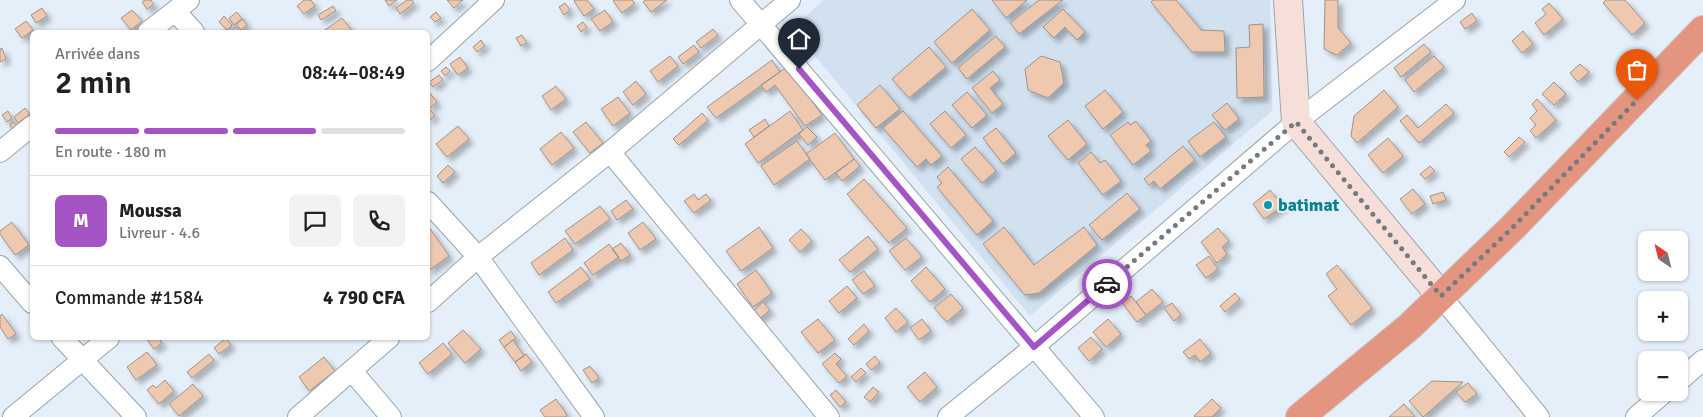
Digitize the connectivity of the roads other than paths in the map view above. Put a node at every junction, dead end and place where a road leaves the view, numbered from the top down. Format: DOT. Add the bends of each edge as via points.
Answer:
graph roads {
  1 [pos="494,0"];
  2 [pos="740,0"];
  3 [pos="790,0"];
  4 [pos="1288,0"];
  5 [pos="1455,0"];
  6 [pos="182,5"];
  7 [pos="762,25"];
  8 [pos="151,30"];
  9 [pos="193,30"];
  10 [pos="1703,30"];
  11 [pos="430,59"];
  12 [pos="1296,122"];
  13 [pos="30,128"];
  14 [pos="0,152"];
  15 [pos="610,152"];
  16 [pos="430,204"];
  17 [pos="478,257"];
  18 [pos="0,266"];
  19 [pos="1441,296"];
  20 [pos="430,300"];
  21 [pos="30,301"];
  22 [pos="64,340"];
  23 [pos="107,340"];
  24 [pos="387,340"];
  25 [pos="1034,347"];
  26 [pos="82,360"];
  27 [pos="1703,360"];
  28 [pos="352,371"];
  29 [pos="1688,373"];
  30 [pos="1655,401"];
  31 [pos="13,417"];
  32 [pos="136,417"];
  33 [pos="298,417"];
  34 [pos="391,417"];
  35 [pos="594,417"];
  36 [pos="829,417"];
  37 [pos="948,417"];
  38 [pos="1094,417"];
  39 [pos="1300,417"];
  40 [pos="1539,417"];
  41 [pos="1636,417"];
  1 -- 11 [label="street"];
  2 -- 7 [label="street"];
  3 -- 7 [label="street"];
  4 -- 12 [label="main road"];
  5 -- 12 [label="street"];
  6 -- 8 [label="street"];
  6 -- 9 [label="street"];
  7 -- 15 [label="street"];
  7 -- 25 [label="street"];
  10 -- 19 [label="highway" via="1512,228"];
  12 -- 19 [label="main road"];
  12 -- 25 [label="street"];
  13 -- 14 [label="street"];
  15 -- 17 [label="street"];
  15 -- 36 [label="street"];
  16 -- 17 [label="street"];
  17 -- 20 [label="street"];
  17 -- 35 [label="street"];
  18 -- 21 [label="street"];
  19 -- 39 [label="highway" via="1409,327"];
  19 -- 40 [label="street"];
  22 -- 26 [label="street"];
  23 -- 26 [label="street"];
  24 -- 28 [label="street"];
  25 -- 37 [label="street"];
  25 -- 38 [label="street"];
  26 -- 31 [label="street"];
  26 -- 32 [label="street"];
  27 -- 29 [label="street"];
  28 -- 33 [label="street"];
  28 -- 34 [label="street"];
  30 -- 41 [label="street"];
}
